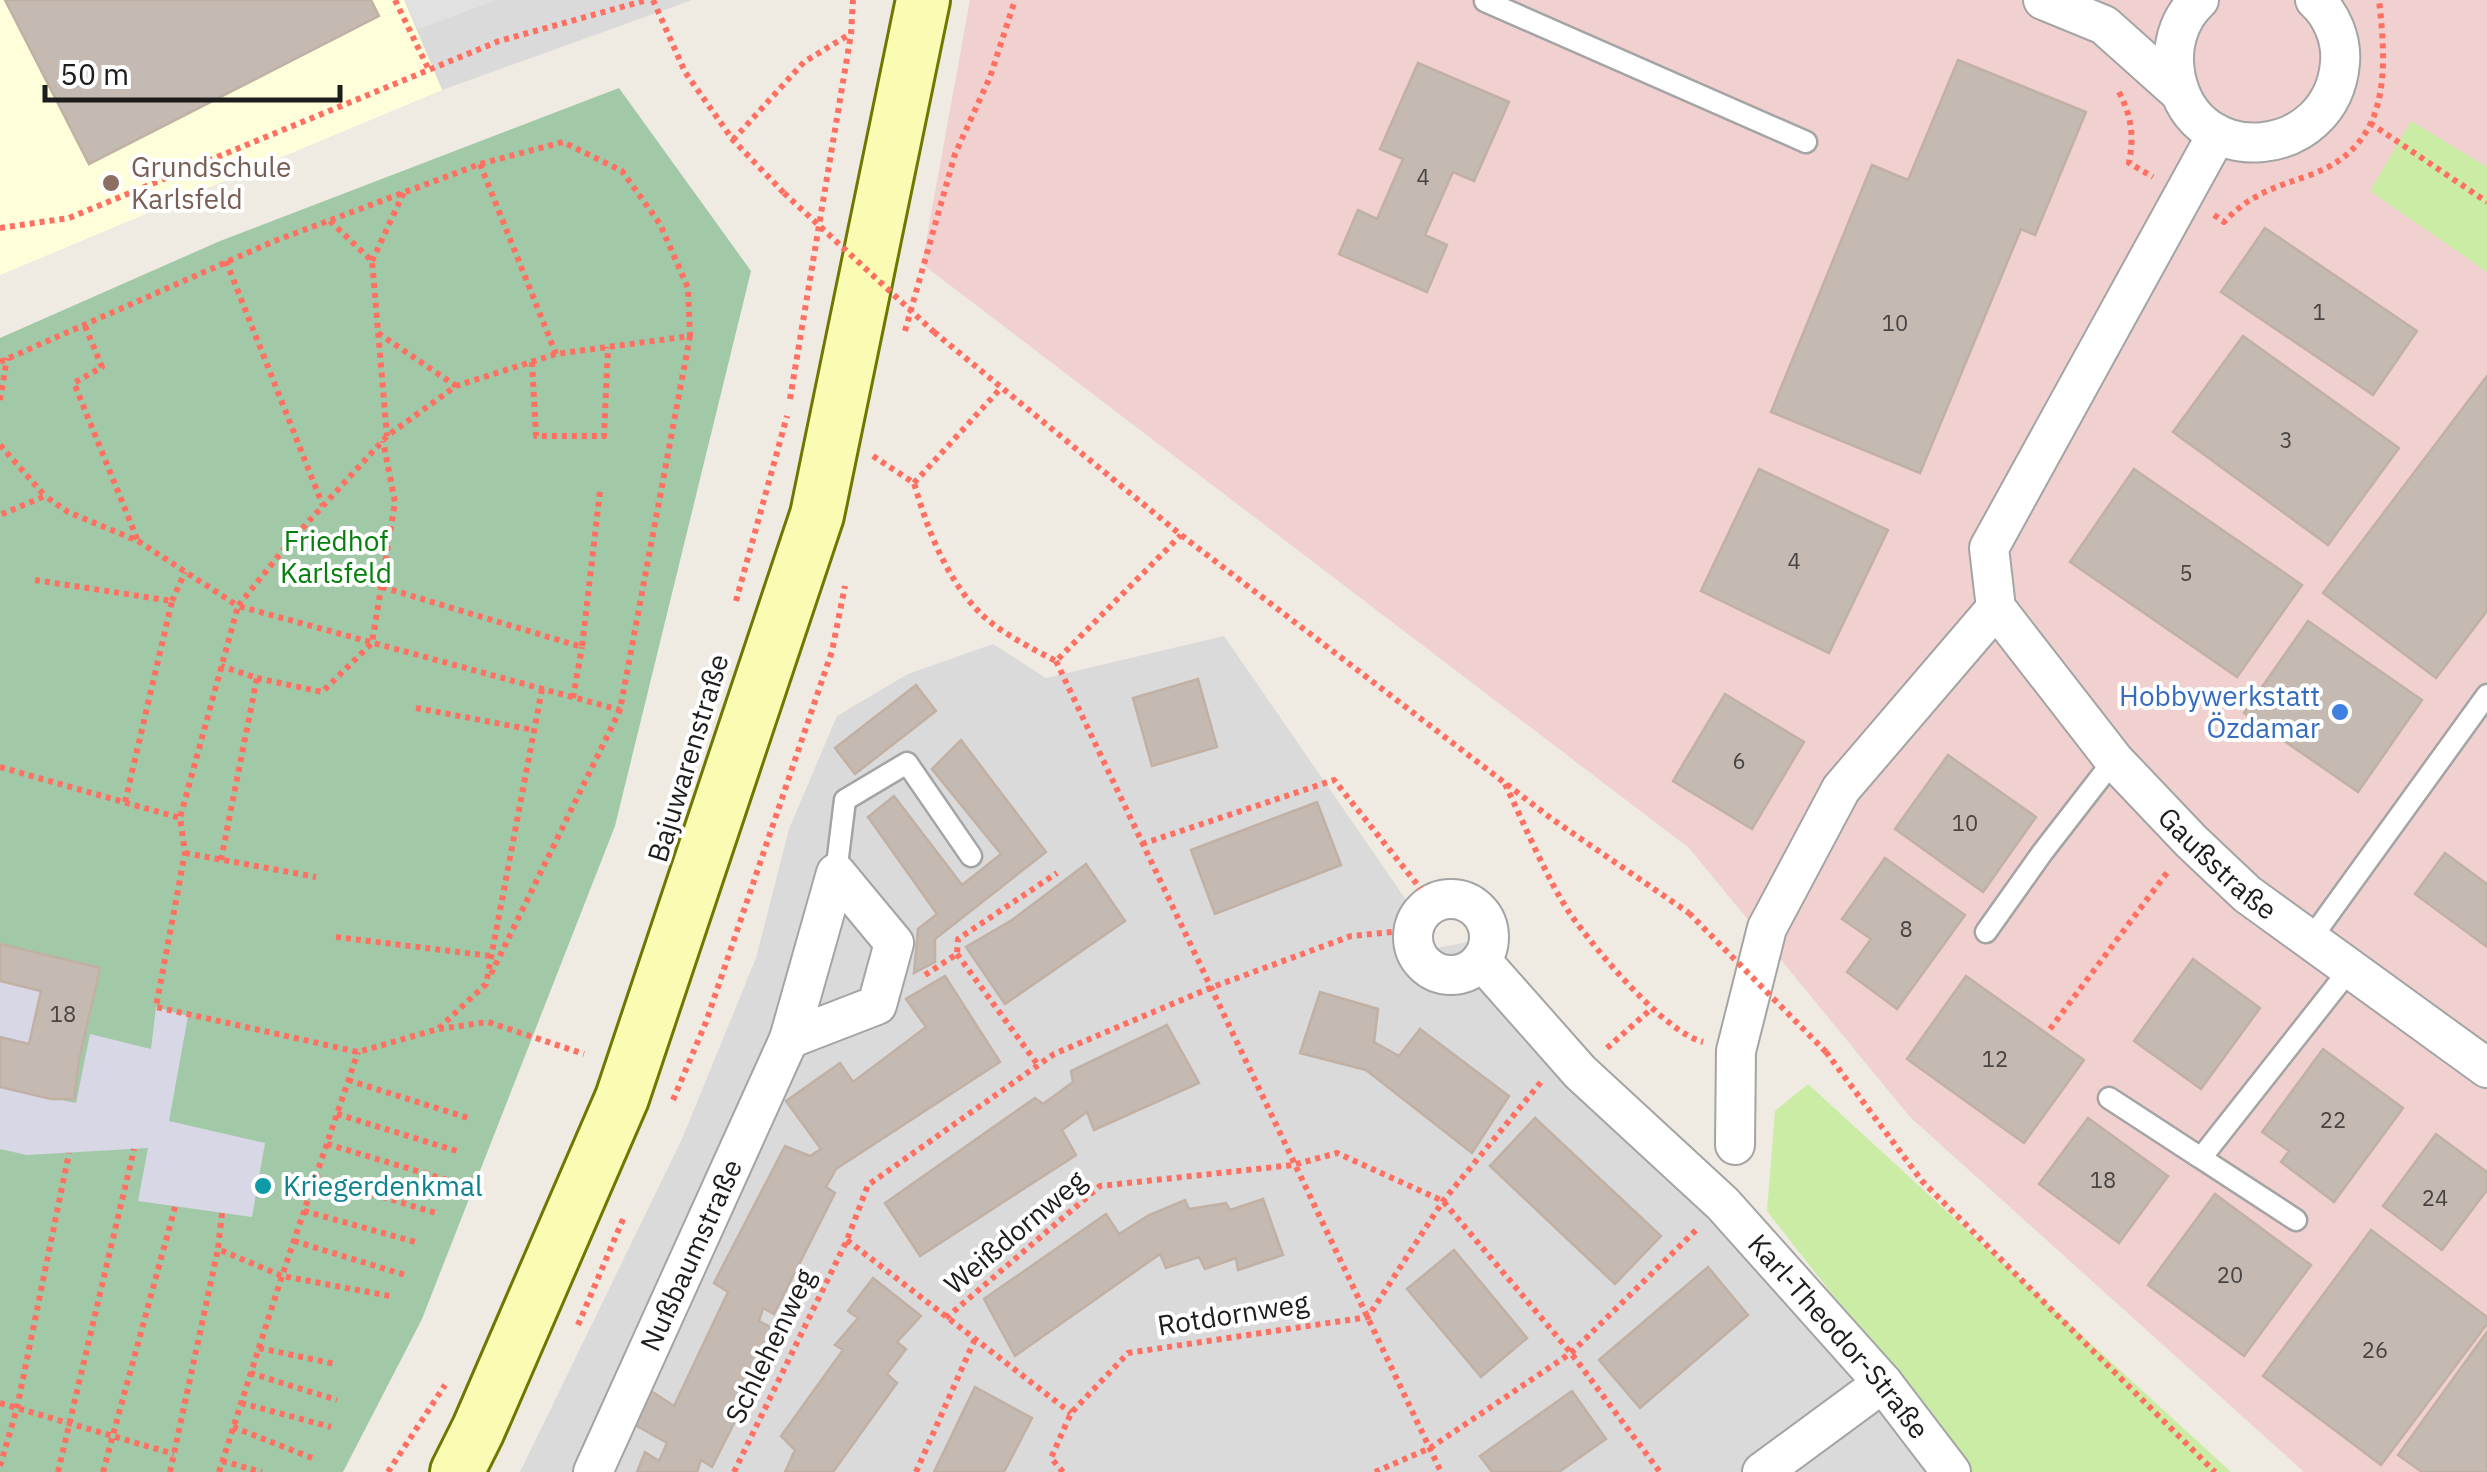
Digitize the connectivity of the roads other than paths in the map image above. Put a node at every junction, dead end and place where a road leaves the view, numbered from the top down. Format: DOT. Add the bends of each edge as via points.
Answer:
graph roads {
  1 [pos="923,0"];
  2 [pos="1484,0"];
  3 [pos="2043,0"];
  4 [pos="2315,0"];
  5 [pos="2191,2"];
  6 [pos="2180,92"];
  7 [pos="2217,134"];
  8 [pos="1806,142"];
  9 [pos="1996,608"];
  10 [pos="2487,695"];
  11 [pos="2114,760"];
  12 [pos="972,856"];
  13 [pos="836,872"];
  14 [pos="1986,932"];
  15 [pos="2310,940"];
  16 [pos="1481,960"];
  17 [pos="2350,970"];
  18 [pos="788,1038"];
  19 [pos="2487,1068"];
  20 [pos="2109,1098"];
  21 [pos="1735,1145"];
  22 [pos="2201,1158"];
  23 [pos="2296,1220"];
  24 [pos="1883,1383"];
  25 [pos="457,1472"];
  26 [pos="594,1472"];
  27 [pos="1762,1472"];
  28 [pos="1952,1472"];
  1 -- 25 [label="main road, Bajuwarenstraße" via="817,516 622,1098"];
  2 -- 8 [label="lane"];
  3 -- 6 [label="street" via="2104,25"];
  4 -- 7 [label="street" via="2335,28 2341,53 2329,102 2291,136 2266,143"];
  5 -- 6 [label="street" via="2173,62"];
  6 -- 7 [label="street"];
  7 -- 9 [label="street" via="1988,548"];
  9 -- 11 [label="street, Gaußstraße"];
  9 -- 21 [label="street" via="1841,789 1767,928 1736,1051"];
  10 -- 15 [label="lane"];
  11 -- 14 [label="lane"];
  11 -- 15 [label="street, Gaußstraße" via="2247,894"];
  12 -- 13 [label="lane" via="907,764 845,800"];
  13 -- 18 [label="street, Nußbaumstraße"];
  13 -- 18 [label="street" via="894,943 877,1005"];
  15 -- 17 [label="street, Gaußstraße"];
  16 -- 16 [label="street" via="1489,941 1486,920 1472,904 1452,898 1422,917 1417,955 1435,973 1461,974"];
  16 -- 24 [label="street, Karl-Theodor-Straße" via="1572,1063 1723,1204"];
  17 -- 19 [label="street, Gaußstraße"];
  17 -- 22 [label="lane"];
  18 -- 26 [label="street, Nußbaumstraße"];
  20 -- 22 [label="lane"];
  22 -- 23 [label="lane"];
  24 -- 27 [label="street"];
  24 -- 28 [label="street, Karl-Theodor-Straße"];
}
